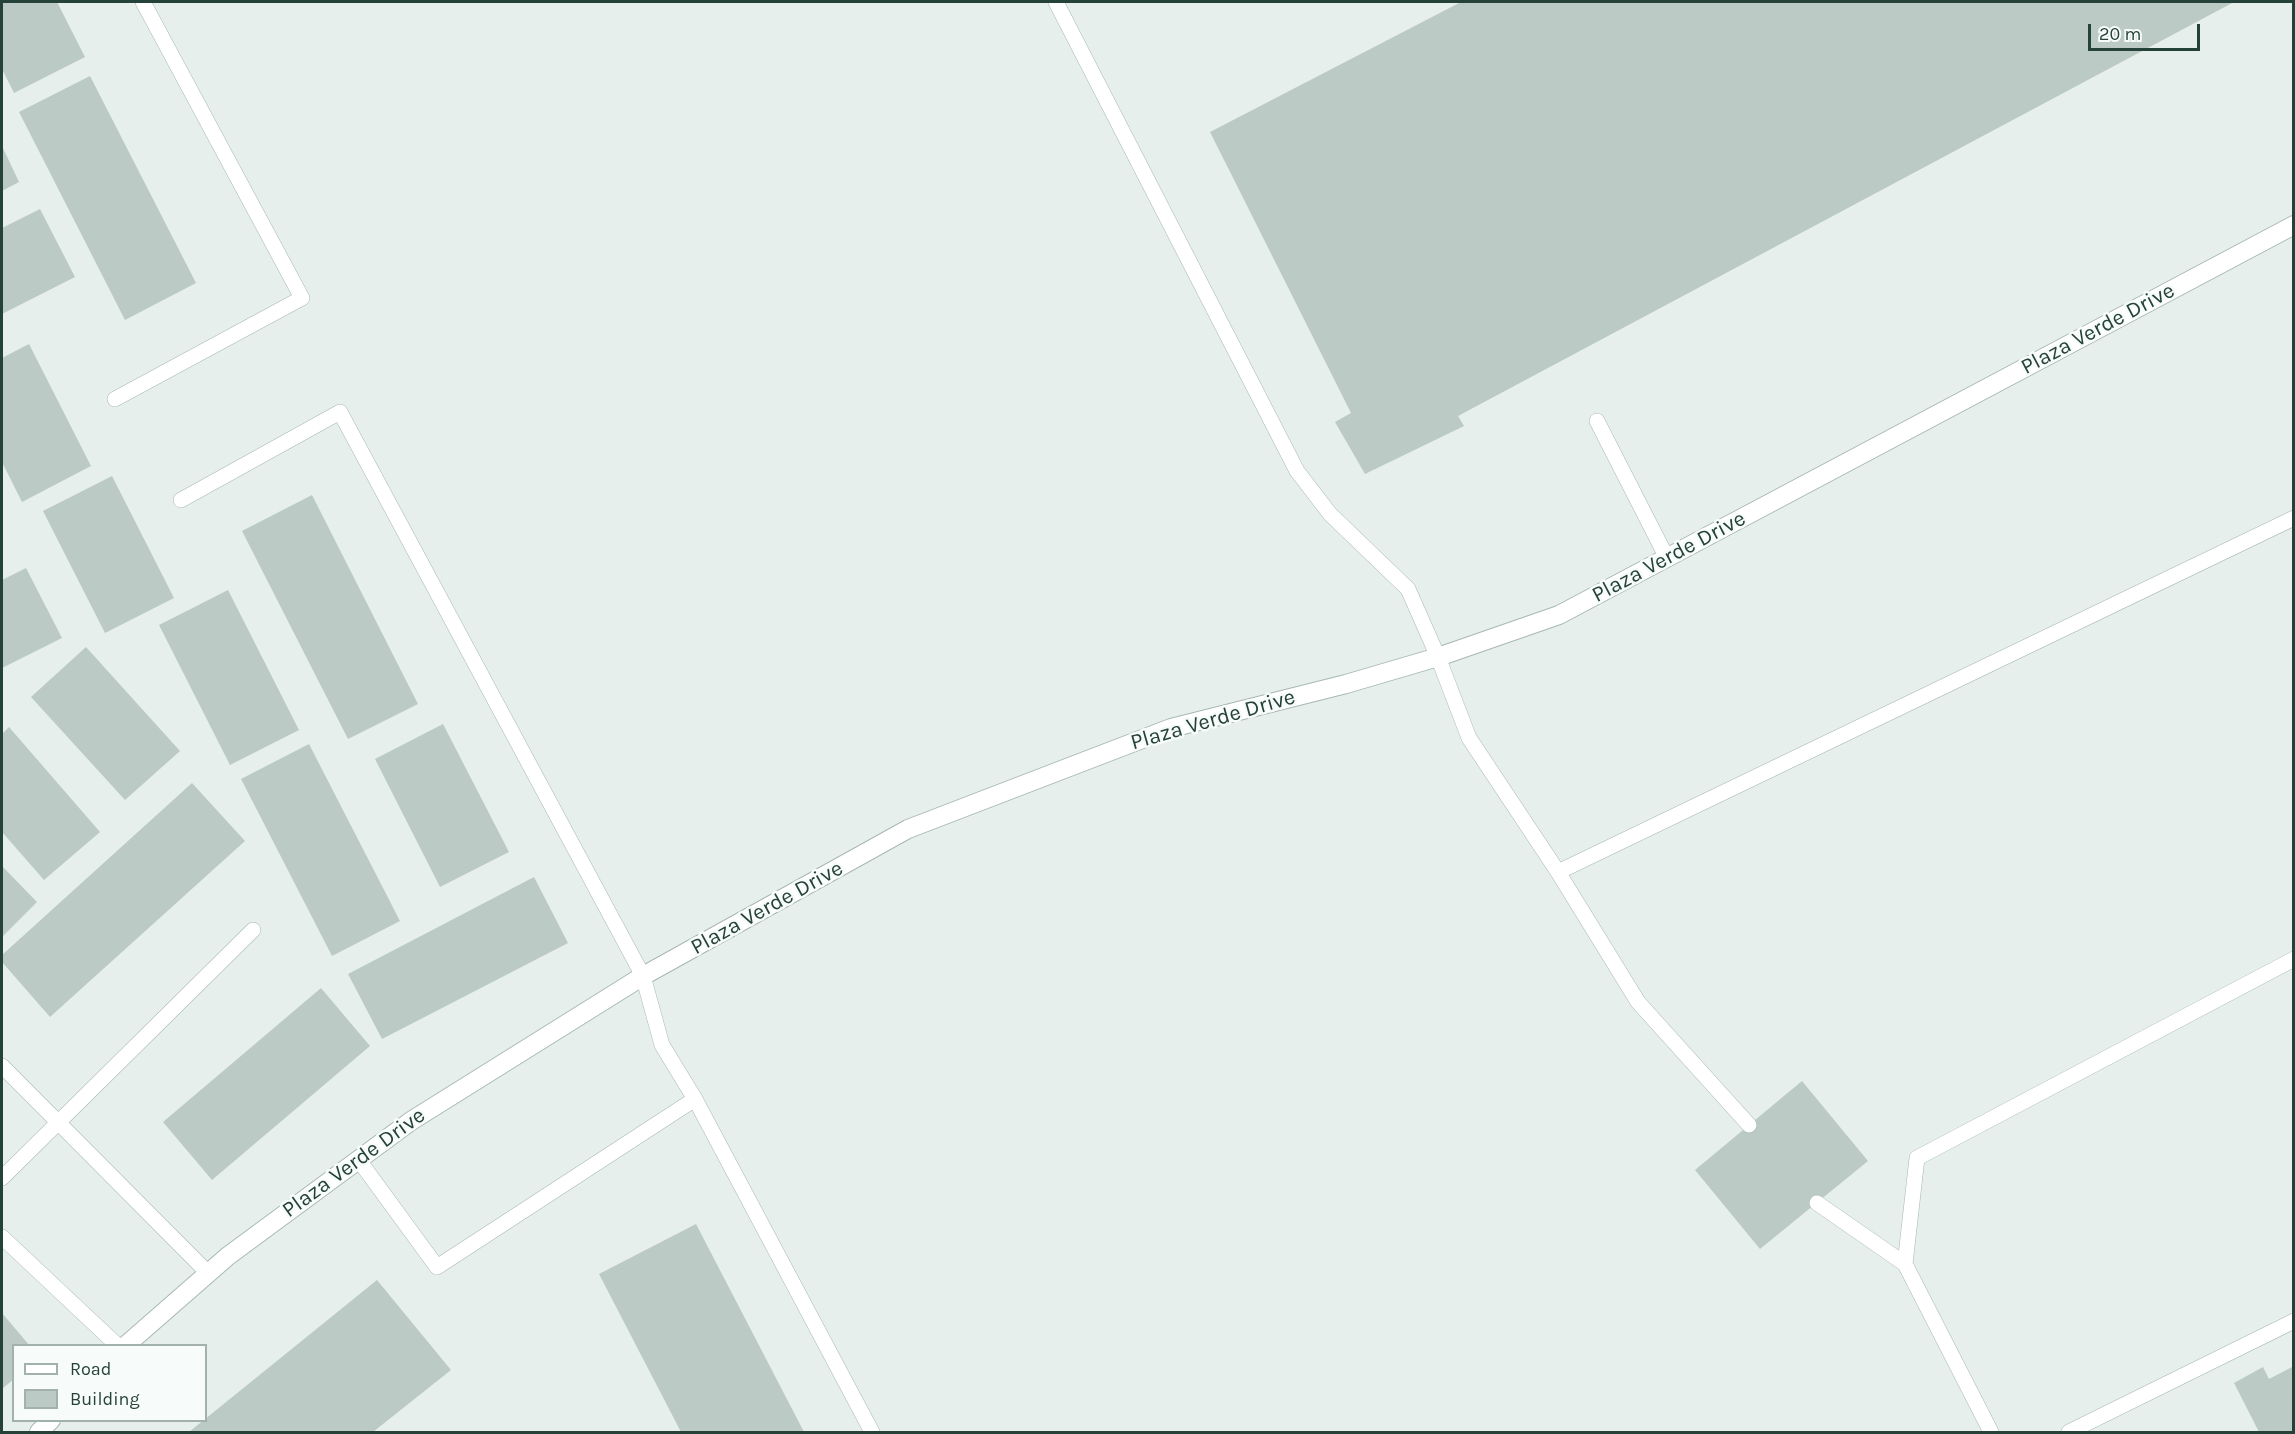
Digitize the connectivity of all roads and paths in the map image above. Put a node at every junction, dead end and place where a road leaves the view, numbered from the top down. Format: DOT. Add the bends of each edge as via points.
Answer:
graph roads {
  1 [pos="143,2"];
  2 [pos="1056,2"];
  3 [pos="2294,225"];
  4 [pos="115,399"];
  5 [pos="1597,421"];
  6 [pos="181,500"];
  7 [pos="2294,518"];
  8 [pos="1667,558"];
  9 [pos="1438,657"];
  10 [pos="1558,872"];
  11 [pos="253,930"];
  12 [pos="2294,959"];
  13 [pos="644,976"];
  14 [pos="2,1066"];
  15 [pos="695,1099"];
  16 [pos="58,1123"];
  17 [pos="1749,1125"];
  18 [pos="358,1159"];
  19 [pos="2,1178"];
  20 [pos="1817,1203"];
  21 [pos="2,1237"];
  22 [pos="1905,1264"];
  23 [pos="208,1273"];
  24 [pos="2294,1321"];
  25 [pos="116,1344"];
  26 [pos="127,1344"];
  27 [pos="872,1432"];
  28 [pos="1991,1432"];
  29 [pos="2069,1432"];
  1 -- 4 [label="lane" via="302,298"];
  2 -- 9 [label="lane" via="1297,471 1330,514 1408,589"];
  3 -- 8 [label="street, Plaza Verde Drive"];
  5 -- 8 [label="lane"];
  6 -- 13 [label="lane" via="340,412"];
  7 -- 10 [label="lane"];
  8 -- 9 [label="street, Plaza Verde Drive" via="1559,615"];
  9 -- 10 [label="lane" via="1469,738"];
  9 -- 13 [label="street, Plaza Verde Drive" via="1171,728 908,829"];
  10 -- 17 [label="lane" via="1638,1002"];
  11 -- 16 [label="lane"];
  12 -- 22 [label="lane" via="1917,1158"];
  13 -- 15 [label="lane" via="662,1045"];
  13 -- 18 [label="street, Plaza Verde Drive" via="411,1121"];
  14 -- 16 [label="lane"];
  15 -- 18 [label="lane" via="437,1267"];
  15 -- 27 [label="lane"];
  16 -- 19 [label="lane"];
  16 -- 23 [label="lane"];
  18 -- 23 [label="street, Plaza Verde Drive"];
  20 -- 22 [label="lane"];
  21 -- 25 [label="lane"];
  22 -- 28 [label="lane"];
  23 -- 26 [label="street, Plaza Verde Drive"];
  24 -- 29 [label="lane"];
}
